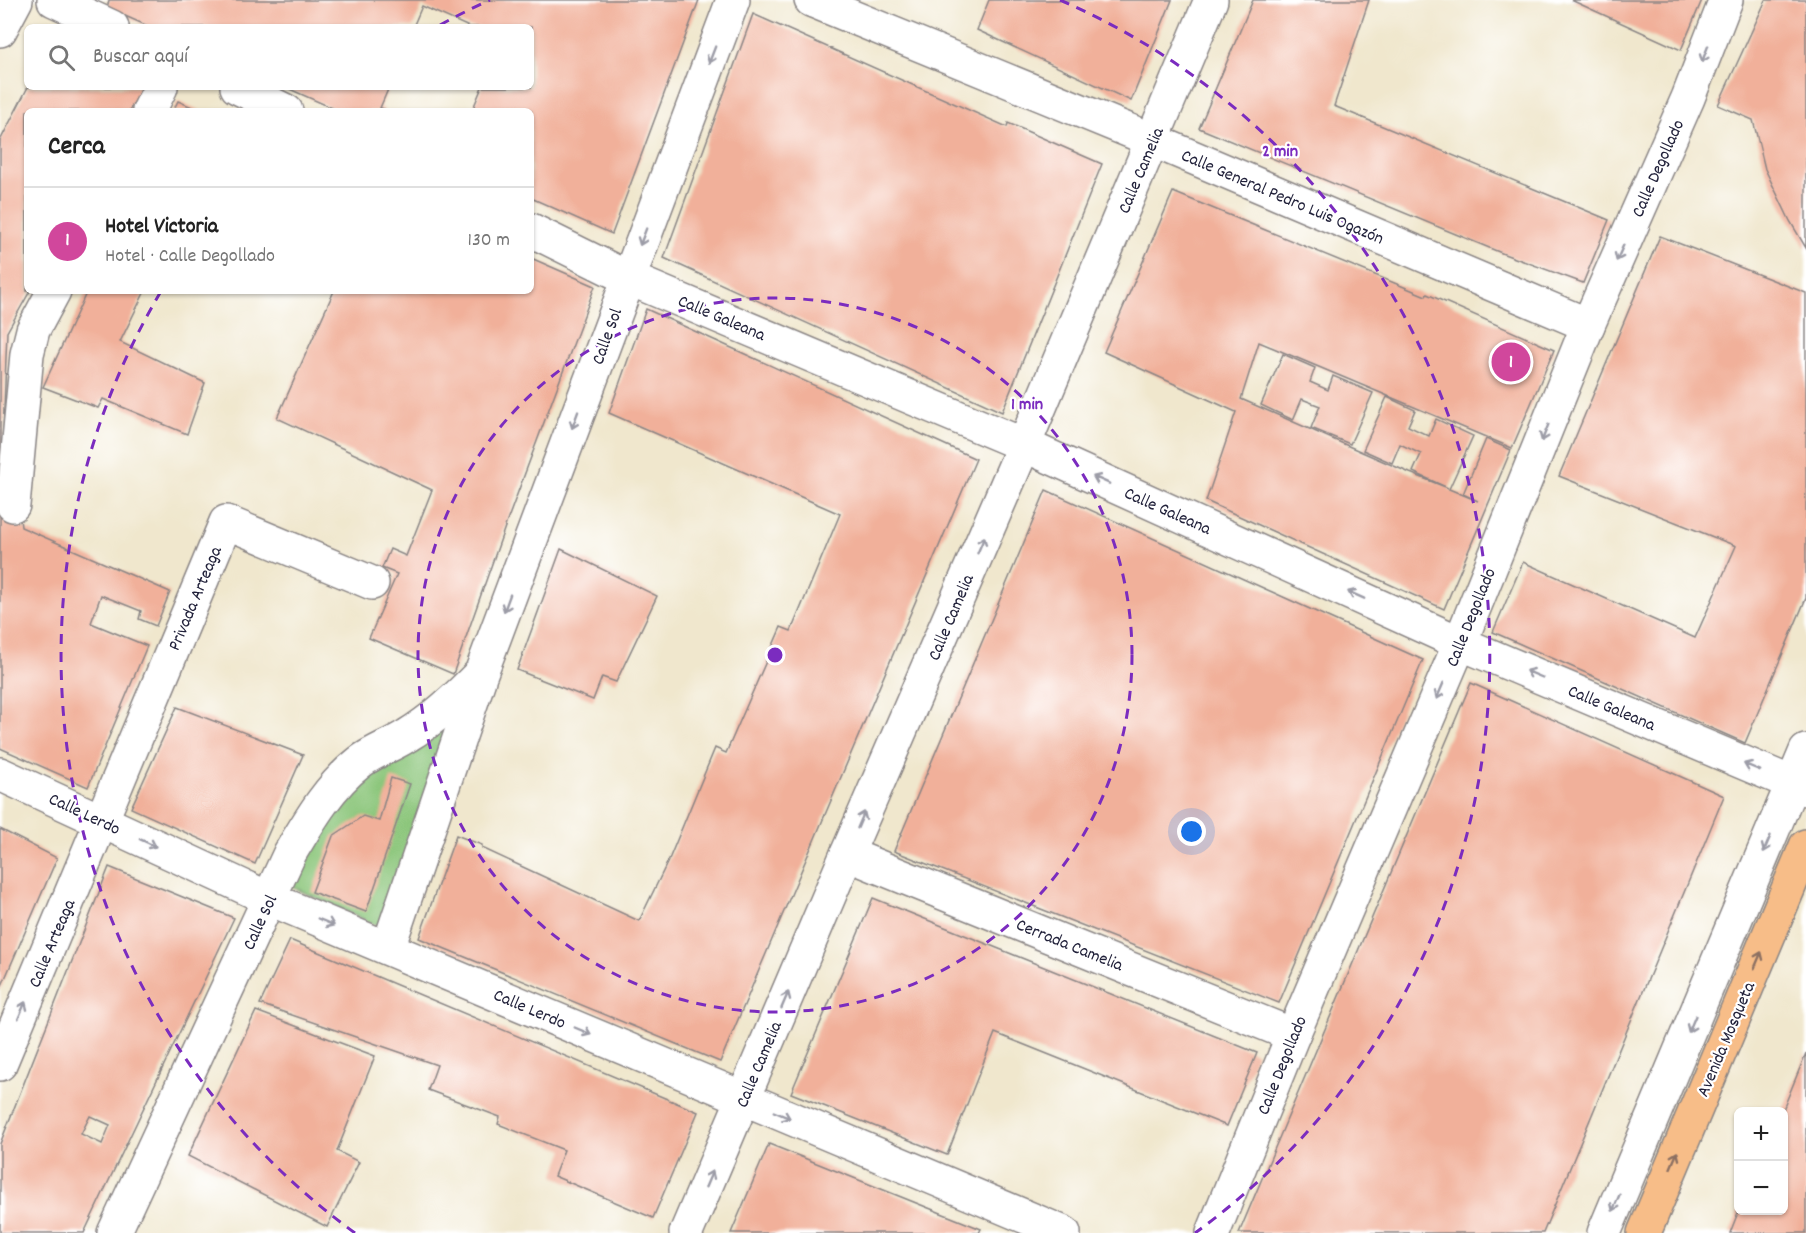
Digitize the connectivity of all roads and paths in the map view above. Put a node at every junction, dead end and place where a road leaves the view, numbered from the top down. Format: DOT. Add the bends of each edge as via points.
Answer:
graph roads {
  1 [pos="16,0"];
  2 [pos="54,0"];
  3 [pos="733,0"];
  4 [pos="811,0"];
  5 [pos="1211,0"];
  6 [pos="1726,0"];
  7 [pos="106,24"];
  8 [pos="0,30"];
  9 [pos="160,90"];
  10 [pos="243,90"];
  11 [pos="150,108"];
  12 [pos="280,108"];
  13 [pos="1152,140"];
  14 [pos="534,231"];
  15 [pos="628,278"];
  16 [pos="52,294"];
  17 [pos="1588,325"];
  18 [pos="1024,445"];
  19 [pos="13,506"];
  20 [pos="372,584"];
  21 [pos="1460,643"];
  22 [pos="482,673"];
  23 [pos="1806,751"];
  24 [pos="0,774"];
  25 [pos="1799,787"];
  26 [pos="102,821"];
  27 [pos="1806,846"];
  28 [pos="847,854"];
  29 [pos="270,899"];
  30 [pos="387,948"];
  31 [pos="1293,1035"];
  32 [pos="0,1064"];
  33 [pos="743,1099"];
  34 [pos="114,1233"];
  35 [pos="686,1233"];
  36 [pos="1064,1233"];
  37 [pos="1213,1233"];
  38 [pos="1604,1233"];
  39 [pos="1644,1233"];
  1 -- 8 [label="street"];
  2 -- 7 [label="street"];
  3 -- 15 [label="street, Calle Sol, one-way"];
  4 -- 13 [label="street, Calle General Pedro Luis Ogazón"];
  5 -- 13 [label="street, Calle Camelia"];
  6 -- 17 [label="street, Calle Degollado, one-way" via="1688,98"];
  9 -- 11 [label="street"];
  10 -- 12 [label="street"];
  13 -- 17 [label="street, Calle General Pedro Luis Ogazón"];
  13 -- 18 [label="street, Calle Camelia"];
  14 -- 15 [label="street, Calle Galeana"];
  15 -- 18 [label="street, Calle Galeana"];
  15 -- 22 [label="street, Calle Sol, one-way"];
  16 -- 19 [label="street" via="33,330 27,354"];
  17 -- 21 [label="street, Calle Degollado, one-way"];
  21 -- 18 [label="street, Calle Galeana, one-way"];
  28 -- 18 [label="street, Calle Camelia, one-way"];
  20 -- 26 [label="street, Privada Arteaga" via="226,522"];
  25 -- 21 [label="street, Calle Galeana, one-way"];
  21 -- 31 [label="street, Calle Degollado, one-way"];
  22 -- 29 [label="street, Calle Sol" via="429,722 360,762 333,789 290,853"];
  22 -- 30 [label="street, Calle Sol"];
  23 -- 25 [label="street"];
  24 -- 26 [label="street, Calle Lerdo"];
  25 -- 38 [label="street, one-way"];
  26 -- 29 [label="street, Calle Lerdo, one-way"];
  32 -- 26 [label="street, Calle Arteaga, one-way"];
  39 -- 27 [label="main road, Avenida Mosqueta, one-way"];
  28 -- 31 [label="street, Cerrada Camelia"];
  33 -- 28 [label="street, Calle Camelia, one-way"];
  29 -- 30 [label="street, Calle Lerdo, one-way"];
  29 -- 34 [label="street, Calle Sol"];
  30 -- 33 [label="street, Calle Lerdo, one-way"];
  31 -- 37 [label="street, Calle Degollado"];
  35 -- 33 [label="street, Calle Camelia, one-way"];
  33 -- 36 [label="street, Calle Lerdo, one-way"];
}
